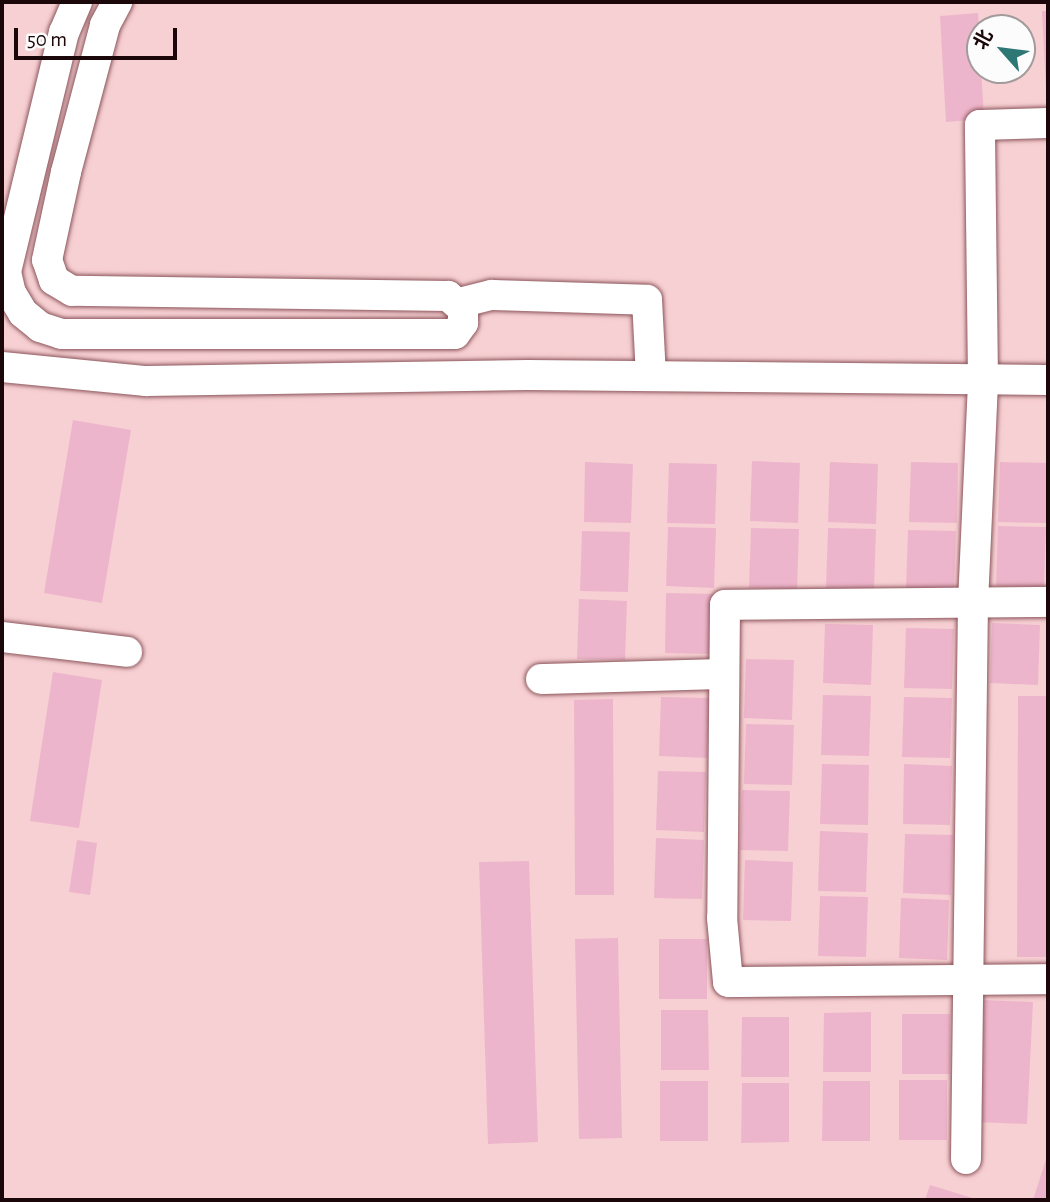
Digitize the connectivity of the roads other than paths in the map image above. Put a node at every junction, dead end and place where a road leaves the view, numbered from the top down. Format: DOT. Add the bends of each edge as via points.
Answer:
graph roads {
  1 [pos="77,2"];
  2 [pos="117,2"];
  3 [pos="1048,123"];
  4 [pos="459,303"];
  5 [pos="2,367"];
  6 [pos="651,376"];
  7 [pos="983,379"];
  8 [pos="1048,380"];
  9 [pos="1048,602"];
  10 [pos="973,603"];
  11 [pos="2,637"];
  12 [pos="127,652"];
  13 [pos="724,674"];
  14 [pos="541,678"];
  15 [pos="1048,979"];
  16 [pos="967,980"];
  17 [pos="966,1159"];
  1 -- 4 [label="street" via="64,32 6,272 23,313 40,327 61,334 449,337 463,323"];
  2 -- 4 [label="street" via="105,25 66,172 47,260 54,280 72,291 448,296"];
  3 -- 7 [label="street" via="979,125"];
  4 -- 6 [label="street" via="492,295 647,300"];
  5 -- 6 [label="street" via="146,381"];
  6 -- 7 [label="street"];
  7 -- 8 [label="street"];
  7 -- 10 [label="street"];
  9 -- 10 [label="street"];
  10 -- 13 [label="street" via="725,605"];
  10 -- 16 [label="street"];
  11 -- 12 [label="street"];
  13 -- 14 [label="street"];
  13 -- 16 [label="street" via="722,918 728,982"];
  15 -- 16 [label="street"];
  16 -- 17 [label="street"];
}
